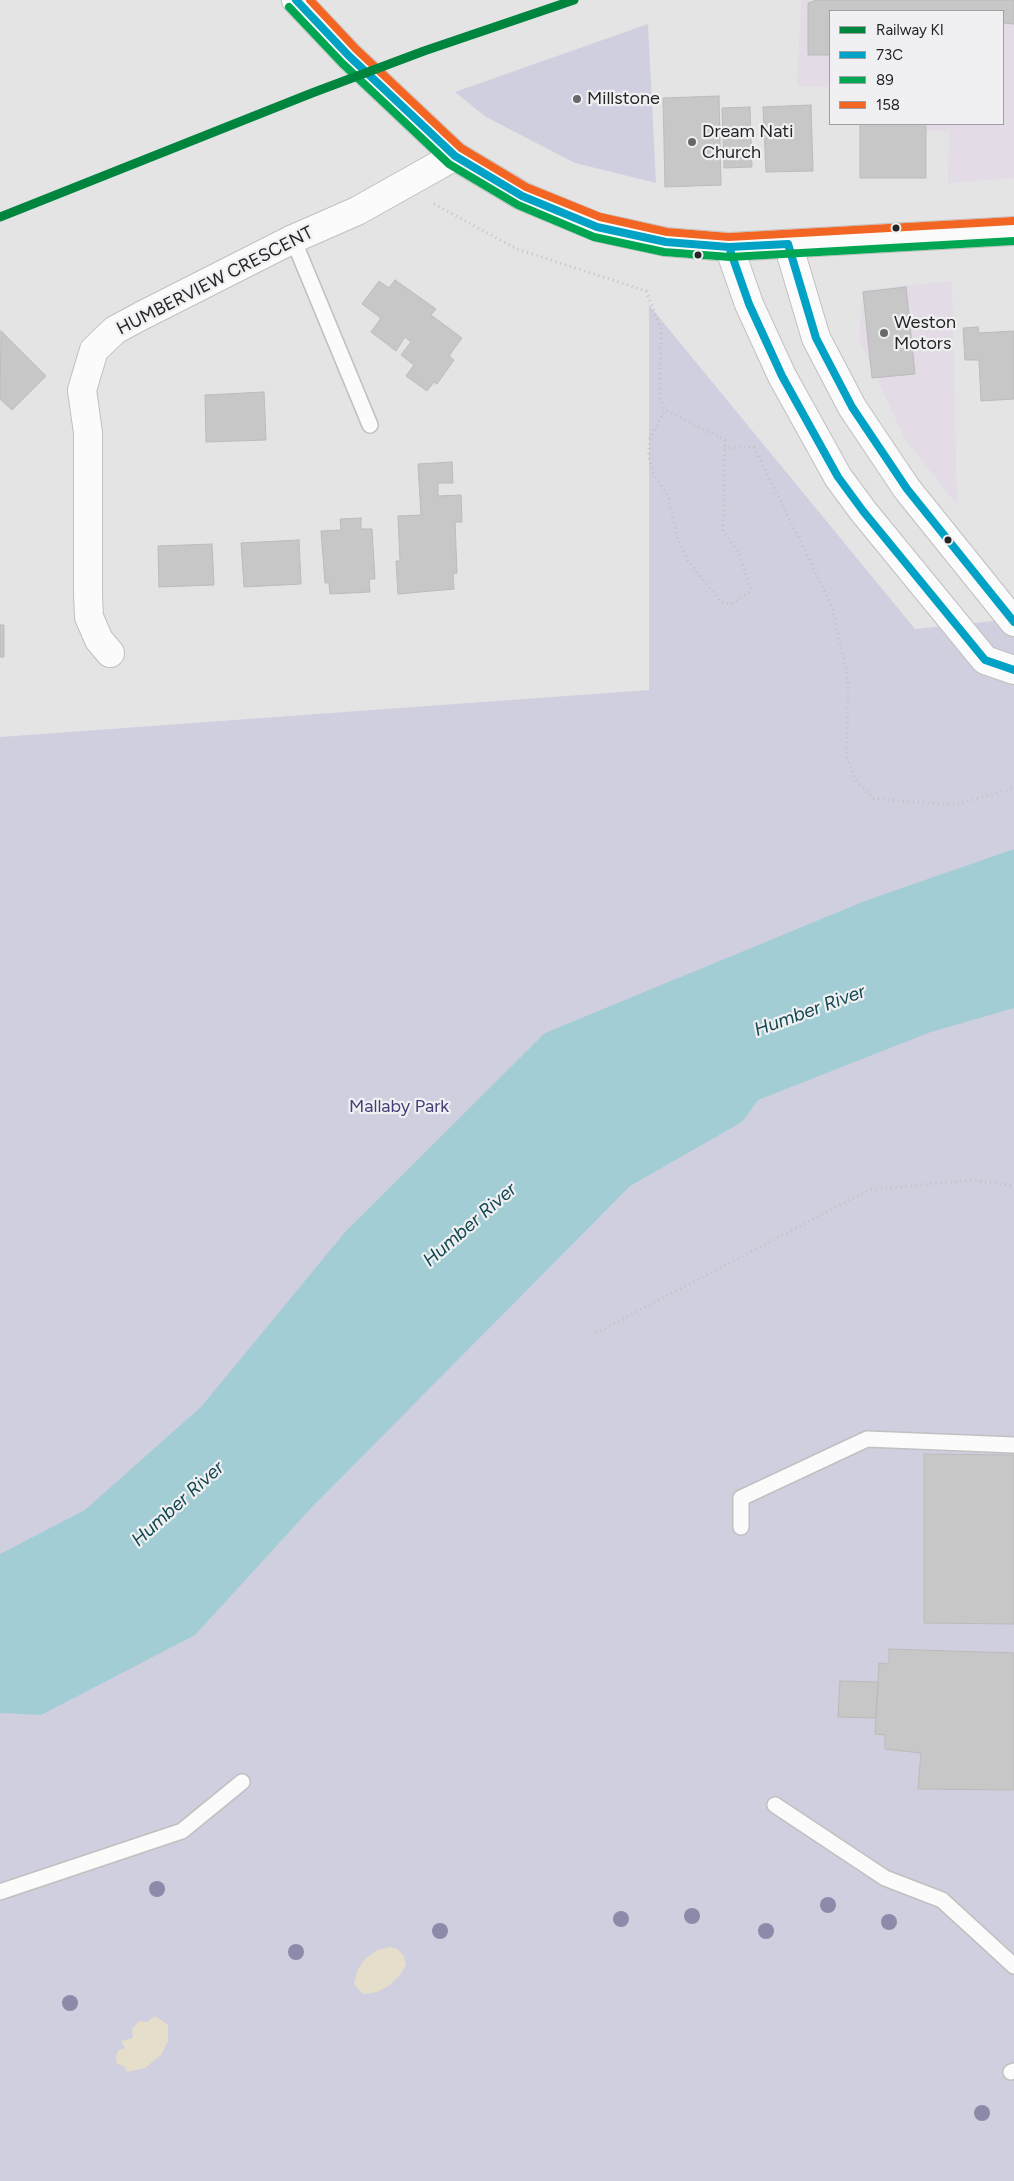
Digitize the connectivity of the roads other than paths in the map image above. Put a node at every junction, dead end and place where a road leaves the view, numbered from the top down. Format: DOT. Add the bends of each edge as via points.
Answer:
graph roads {
  1 [pos="296,0"];
  2 [pos="455,156"];
  3 [pos="1014,231"];
  4 [pos="293,239"];
  5 [pos="788,244"];
  6 [pos="728,247"];
  7 [pos="370,425"];
  8 [pos="1014,622"];
  9 [pos="110,653"];
  10 [pos="1014,670"];
  11 [pos="1014,1445"];
  12 [pos="741,1527"];
  13 [pos="242,1782"];
  14 [pos="775,1805"];
  15 [pos="0,1892"];
  16 [pos="1014,1966"];
  1 -- 2 [label="main road" via="349,56"];
  2 -- 4 [label="main road, HUMBERVIEW CRESCENT" via="357,211"];
  2 -- 6 [label="main road" via="522,196 597,227 666,242"];
  3 -- 5 [label="main road"];
  4 -- 7 [label="lane"];
  4 -- 9 [label="main road, HUMBERVIEW CRESCENT" via="115,330 94,350 82,390 88,433 89,610 99,640"];
  5 -- 6 [label="main road"];
  5 -- 8 [label="main road" via="816,338 852,407 907,489"];
  6 -- 10 [label="main road" via="749,304 782,376 838,477 985,660"];
  11 -- 12 [label="lane" via="867,1439 741,1498"];
  13 -- 15 [label="lane" via="182,1831"];
  14 -- 16 [label="lane" via="885,1878 942,1900"];
}
